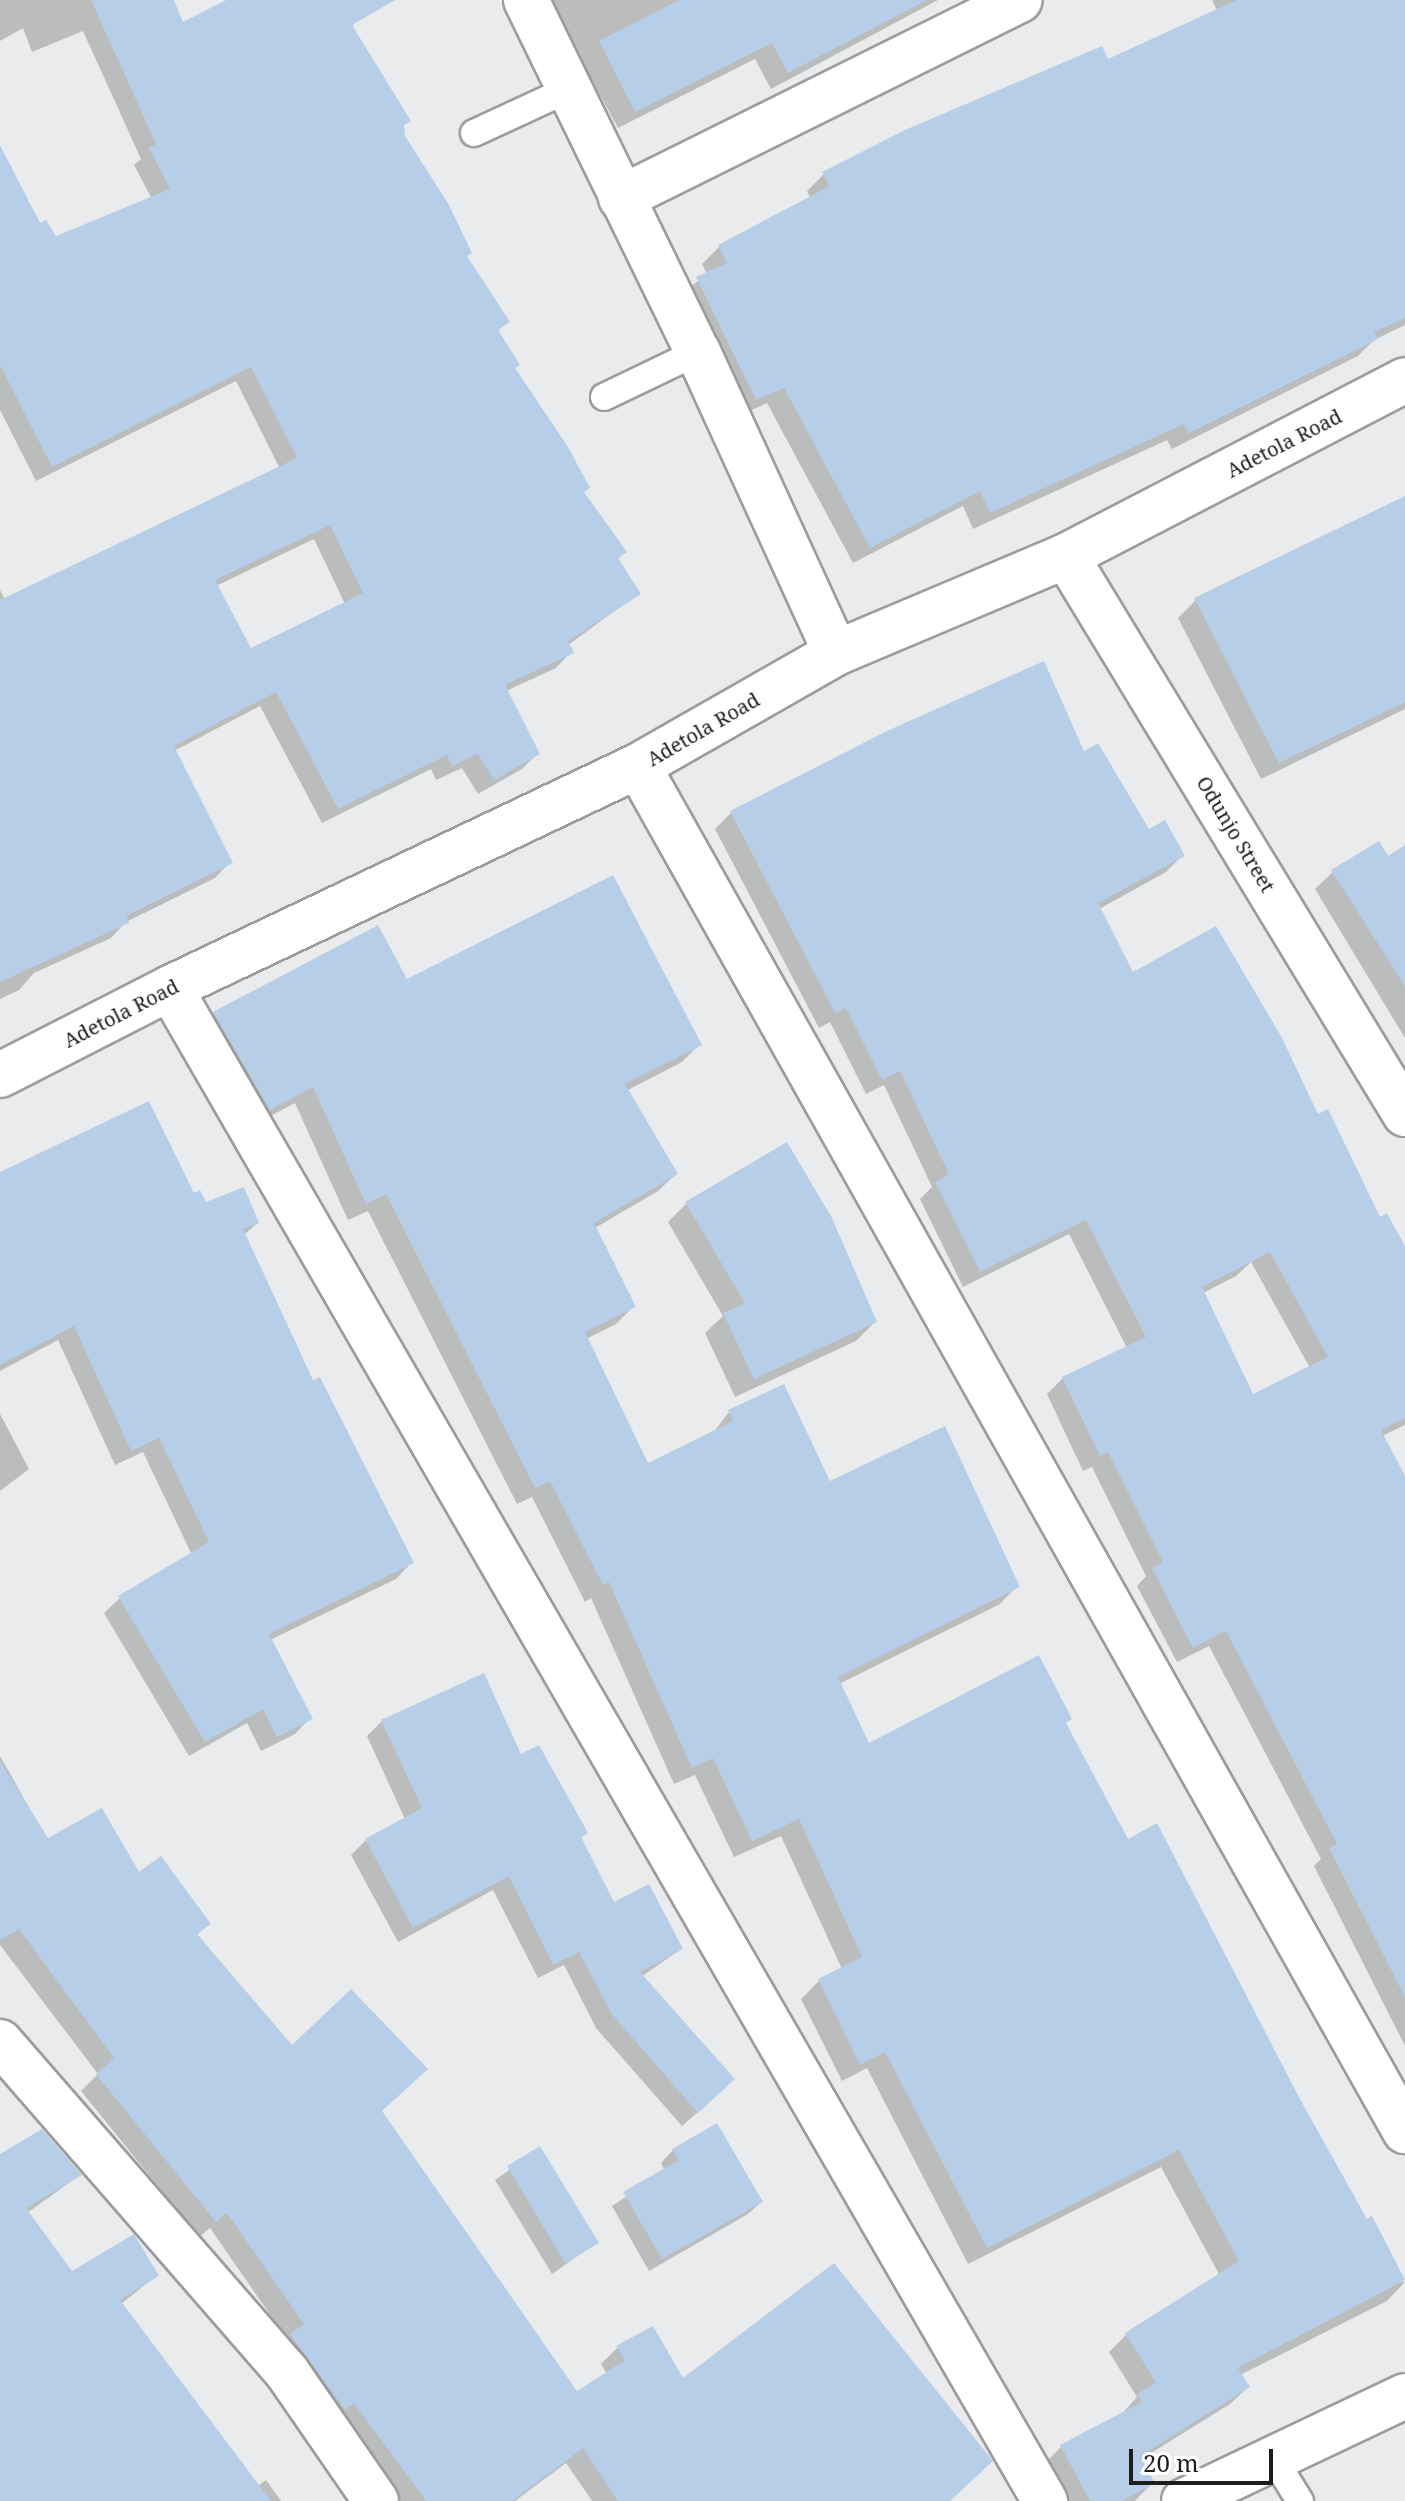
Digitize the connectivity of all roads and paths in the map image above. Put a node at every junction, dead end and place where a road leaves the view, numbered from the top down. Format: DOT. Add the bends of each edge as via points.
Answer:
graph roads {
  1 [pos="526,0"];
  2 [pos="1020,0"];
  3 [pos="567,90"];
  4 [pos="474,133"];
  5 [pos="621,198"];
  6 [pos="698,352"];
  7 [pos="1405,380"];
  8 [pos="604,397"];
  9 [pos="1066,556"];
  10 [pos="836,653"];
  11 [pos="638,766"];
  12 [pos="170,988"];
  13 [pos="0,1075"];
  14 [pos="1405,1114"];
  15 [pos="4,2056"];
  16 [pos="1405,2131"];
  17 [pos="1405,2396"];
  18 [pos="1272,2456"];
  19 [pos="376,2501"];
  20 [pos="1045,2501"];
  21 [pos="1184,2501"];
  22 [pos="1300,2501"];
  1 -- 3 [label="street"];
  2 -- 5 [label="street"];
  3 -- 4 [label="lane"];
  3 -- 5 [label="street"];
  5 -- 6 [label="street"];
  6 -- 8 [label="lane"];
  6 -- 10 [label="street"];
  7 -- 9 [label="street, Adetola Road"];
  9 -- 10 [label="street, Adetola Road"];
  9 -- 14 [label="street, Odunjo Street"];
  10 -- 11 [label="street, Adetola Road"];
  11 -- 12 [label="street, Adetola Road"];
  11 -- 16 [label="street"];
  12 -- 13 [label="street, Adetola Road"];
  12 -- 20 [label="street"];
  15 -- 19 [label="street" via="287,2372"];
  17 -- 18 [label="street"];
  18 -- 21 [label="street"];
  18 -- 22 [label="lane"];
}
